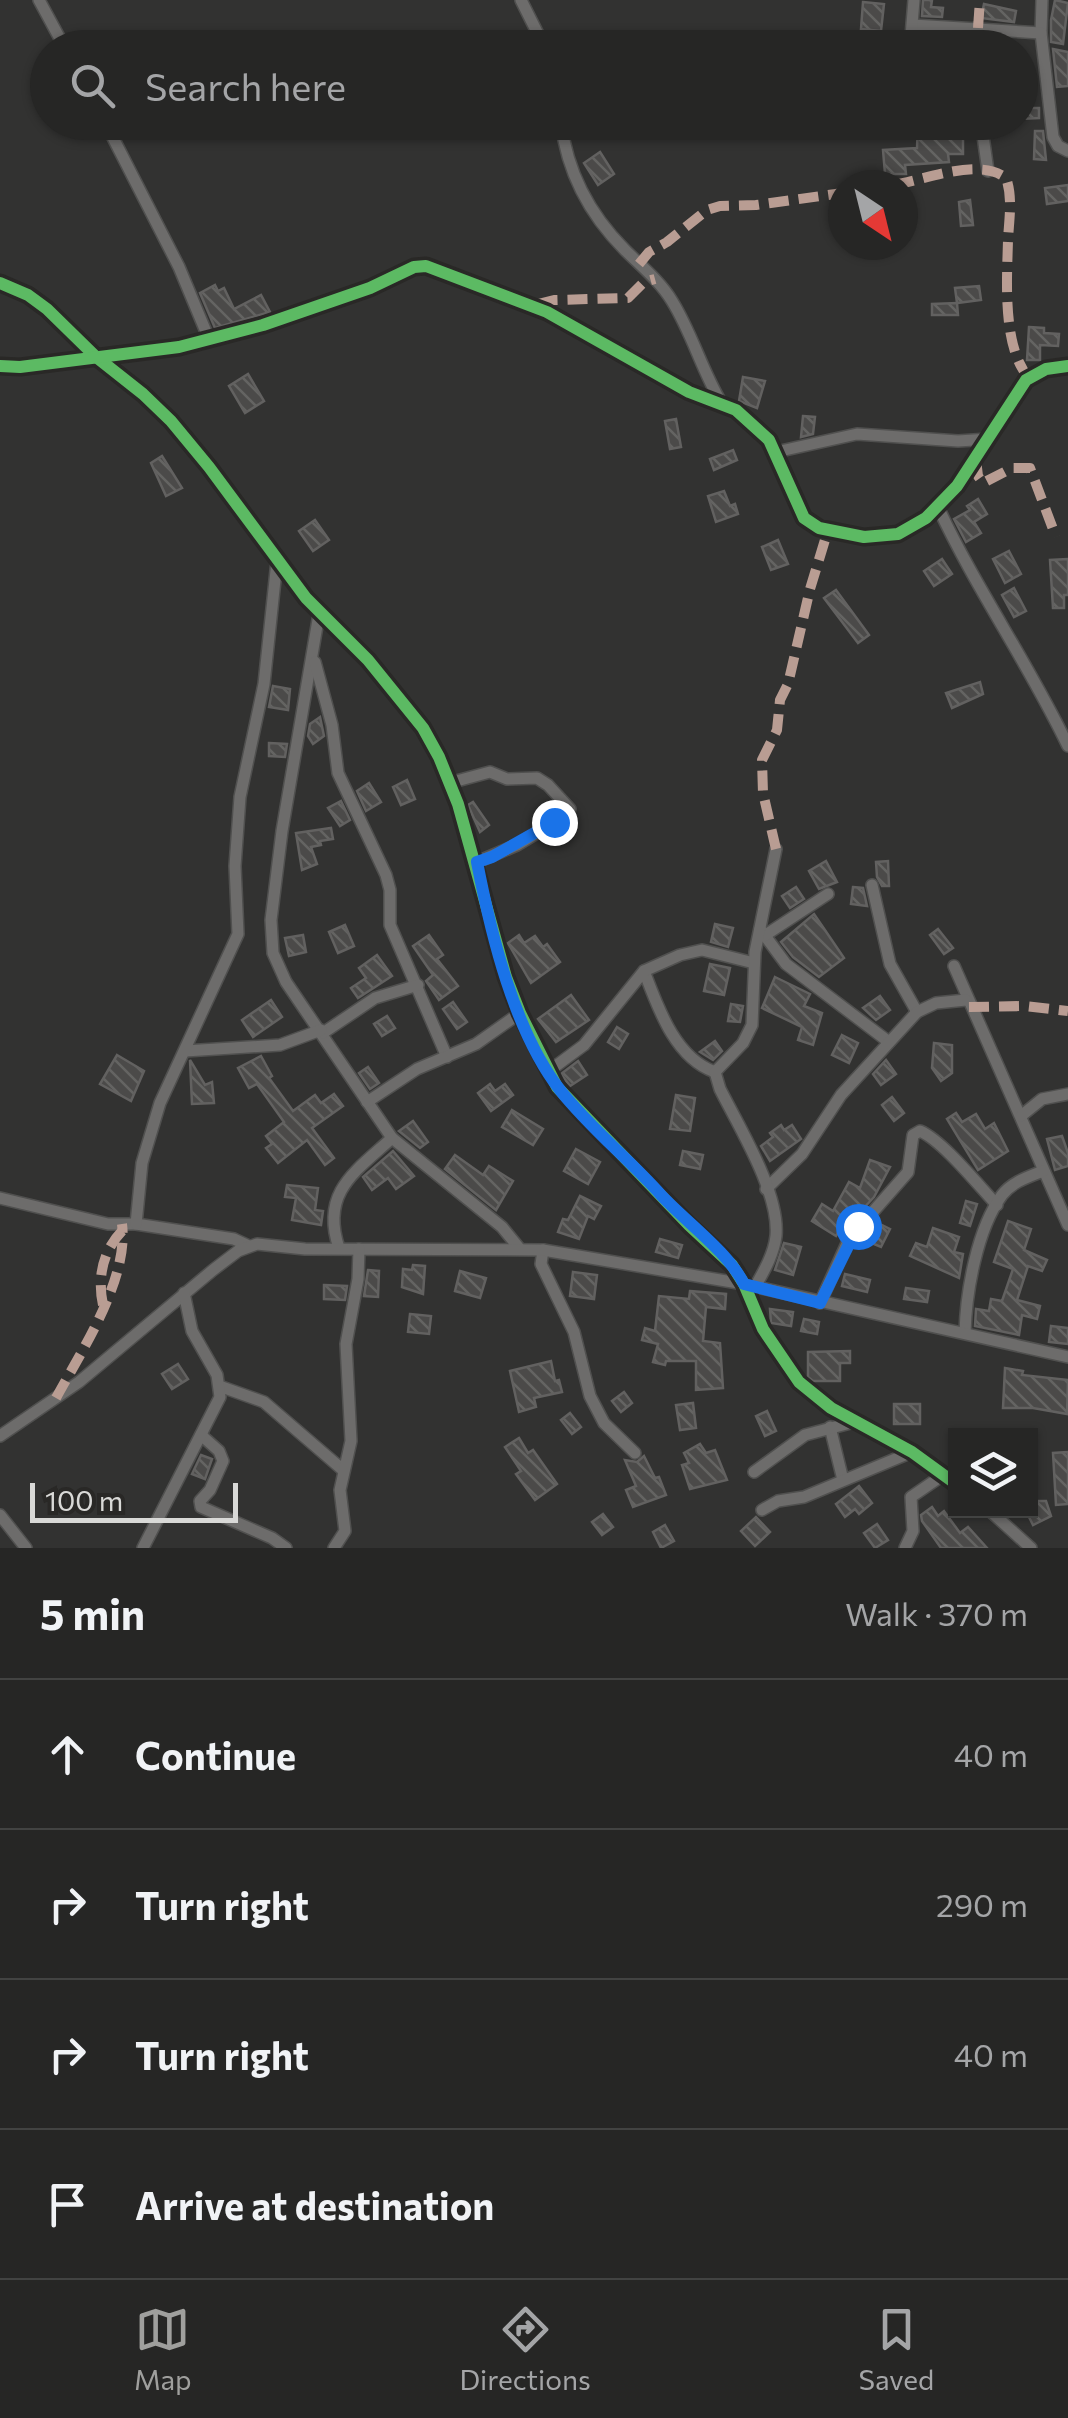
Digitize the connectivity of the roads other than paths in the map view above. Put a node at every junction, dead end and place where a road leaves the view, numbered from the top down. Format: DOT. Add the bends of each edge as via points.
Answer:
graph roads {
  1 [pos="39,0"];
  2 [pos="521,0"];
  3 [pos="914,0"];
  4 [pos="1042,0"];
  5 [pos="914,25"];
  6 [pos="977,27"];
  7 [pos="56,30"];
  8 [pos="537,30"];
  9 [pos="913,30"];
  10 [pos="977,30"];
  11 [pos="1009,30"];
  12 [pos="1038,33"];
  13 [pos="1041,33"];
  14 [pos="114,140"];
  15 [pos="564,140"];
  16 [pos="984,140"];
  17 [pos="1068,151"];
  18 [pos="988,171"];
  19 [pos="0,283"];
  20 [pos="209,338"];
  21 [pos="95,356"];
  22 [pos="0,366"];
  23 [pos="1068,366"];
  24 [pos="722,404"];
  25 [pos="989,439"];
  26 [pos="776,452"];
  27 [pos="938,507"];
  28 [pos="278,561"];
  29 [pos="319,614"];
  30 [pos="314,658"];
  31 [pos="1068,746"];
  32 [pos="449,783"];
  33 [pos="776,849"];
  34 [pos="477,862"];
  35 [pos="872,885"];
  36 [pos="828,894"];
  37 [pos="762,932"];
  38 [pos="754,963"];
  39 [pos="954,966"];
  40 [pos="644,971"];
  41 [pos="418,985"];
  42 [pos="966,1000"];
  43 [pos="917,1012"];
  44 [pos="520,1013"];
  45 [pos="322,1032"];
  46 [pos="890,1042"];
  47 [pos="185,1050"];
  48 [pos="447,1057"];
  49 [pos="548,1071"];
  50 [pos="715,1072"];
  51 [pos="1068,1094"];
  52 [pos="367,1102"];
  53 [pos="1021,1116"];
  54 [pos="392,1138"];
  55 [pos="1043,1171"];
  56 [pos="766,1189"];
  57 [pos="0,1198"];
  58 [pos="997,1205"];
  59 [pos="136,1224"];
  60 [pos="1068,1225"];
  61 [pos="249,1246"];
  62 [pos="338,1248"];
  63 [pos="359,1248"];
  64 [pos="520,1248"];
  65 [pos="543,1250"];
  66 [pos="750,1285"];
  67 [pos="184,1294"];
  68 [pos="820,1303"];
  69 [pos="965,1334"];
  70 [pos="1068,1358"];
  71 [pos="222,1387"];
  72 [pos="854,1422"];
  73 [pos="830,1427"];
  74 [pos="201,1435"];
  75 [pos="0,1436"];
  76 [pos="912,1452"];
  77 [pos="636,1454"];
  78 [pos="343,1470"];
  79 [pos="754,1472"];
  80 [pos="944,1475"];
  81 [pos="948,1478"];
  82 [pos="843,1480"];
  83 [pos="762,1510"];
  84 [pos="0,1515"];
  85 [pos="999,1518"];
  86 [pos="270,1543"];
  87 [pos="26,1548"];
  88 [pos="143,1548"];
  89 [pos="286,1548"];
  90 [pos="334,1548"];
  91 [pos="905,1548"];
  92 [pos="1031,1548"];
  1 -- 7 [label="street"];
  2 -- 8 [label="street"];
  3 -- 5 [label="street"];
  4 -- 13 [label="street"];
  5 -- 6 [label="street"];
  5 -- 9 [label="street"];
  6 -- 10 [label="street"];
  6 -- 11 [label="street"];
  12 -- 13 [label="street"];
  13 -- 17 [label="street" via="1053,137"];
  14 -- 20 [label="street"];
  15 -- 24 [label="street" via="583,194 606,231 671,299"];
  16 -- 18 [label="street"];
  19 -- 21 [label="street" via="47,309"];
  20 -- 21 [label="street"];
  20 -- 24 [label="street" via="296,316 426,266 547,312"];
  21 -- 22 [label="street"];
  21 -- 28 [label="street" via="171,422"];
  23 -- 25 [label="street" via="1026,380"];
  24 -- 26 [label="street" via="749,419"];
  25 -- 26 [label="street" via="856,434"];
  25 -- 27 [label="street"];
  26 -- 27 [label="street" via="801,514 819,528 885,537 912,528"];
  27 -- 31 [label="street"];
  28 -- 29 [label="street"];
  28 -- 47 [label="street" via="264,684 240,796 238,934"];
  29 -- 30 [label="street"];
  29 -- 32 [label="street" via="397,694 423,728"];
  30 -- 41 [label="street" via="338,773 386,875 390,926"];
  30 -- 45 [label="street" via="282,831 271,938 286,982"];
  32 -- 34 [label="street"];
  32 -- 34 [label="street" via="490,772 537,778 570,809 517,845"];
  33 -- 37 [label="street"];
  34 -- 44 [label="street"];
  35 -- 43 [label="street" via="890,964"];
  36 -- 37 [label="street"];
  37 -- 38 [label="street"];
  37 -- 46 [label="street" via="786,964"];
  38 -- 40 [label="street" via="702,950"];
  38 -- 50 [label="street" via="752,1026"];
  39 -- 42 [label="street"];
  40 -- 49 [label="street" via="584,1045"];
  40 -- 50 [label="street" via="660,1014 684,1050"];
  41 -- 45 [label="street" via="376,998"];
  41 -- 48 [label="street"];
  42 -- 43 [label="street"];
  42 -- 53 [label="street"];
  43 -- 46 [label="street"];
  44 -- 48 [label="street"];
  44 -- 49 [label="street"];
  45 -- 47 [label="street" via="280,1045"];
  45 -- 52 [label="street"];
  46 -- 56 [label="street" via="840,1095 787,1172"];
  47 -- 59 [label="street" via="149,1134"];
  48 -- 52 [label="street"];
  49 -- 66 [label="street" via="568,1100"];
  50 -- 56 [label="street"];
  51 -- 53 [label="street" via="1042,1099"];
  52 -- 54 [label="street"];
  53 -- 55 [label="street"];
  54 -- 62 [label="street" via="344,1181 332,1220"];
  54 -- 64 [label="street"];
  55 -- 58 [label="street" via="1012,1186"];
  55 -- 60 [label="street"];
  56 -- 66 [label="street" via="776,1236 768,1262"];
  57 -- 59 [label="street" via="108,1224"];
  58 -- 68 [label="street" via="940,1144 926,1133 914,1135 908,1172 849,1239"];
  58 -- 69 [label="street" via="970,1280"];
  59 -- 61 [label="street"];
  61 -- 62 [label="street"];
  61 -- 67 [label="street"];
  62 -- 63 [label="street"];
  63 -- 64 [label="street"];
  63 -- 78 [label="street" via="346,1344 351,1440"];
  64 -- 65 [label="street"];
  65 -- 66 [label="street"];
  65 -- 77 [label="street" via="541,1264 574,1332 590,1396 604,1423"];
  66 -- 68 [label="street"];
  66 -- 72 [label="street" via="763,1330 799,1382"];
  67 -- 71 [label="street" via="192,1330"];
  67 -- 75 [label="street" via="79,1382"];
  68 -- 69 [label="street"];
  69 -- 70 [label="street"];
  71 -- 74 [label="street"];
  71 -- 78 [label="street" via="264,1402"];
  72 -- 73 [label="street"];
  72 -- 76 [label="street"];
  73 -- 79 [label="street" via="791,1444"];
  73 -- 82 [label="street"];
  74 -- 86 [label="street" via="223,1461 201,1508"];
  74 -- 88 [label="street"];
  76 -- 80 [label="street"];
  76 -- 82 [label="street"];
  78 -- 90 [label="street" via="344,1531"];
  80 -- 81 [label="street"];
  80 -- 91 [label="street" via="910,1497 913,1531"];
  82 -- 83 [label="street"];
  84 -- 87 [label="street"];
  85 -- 92 [label="street"];
  86 -- 89 [label="street"];
}
